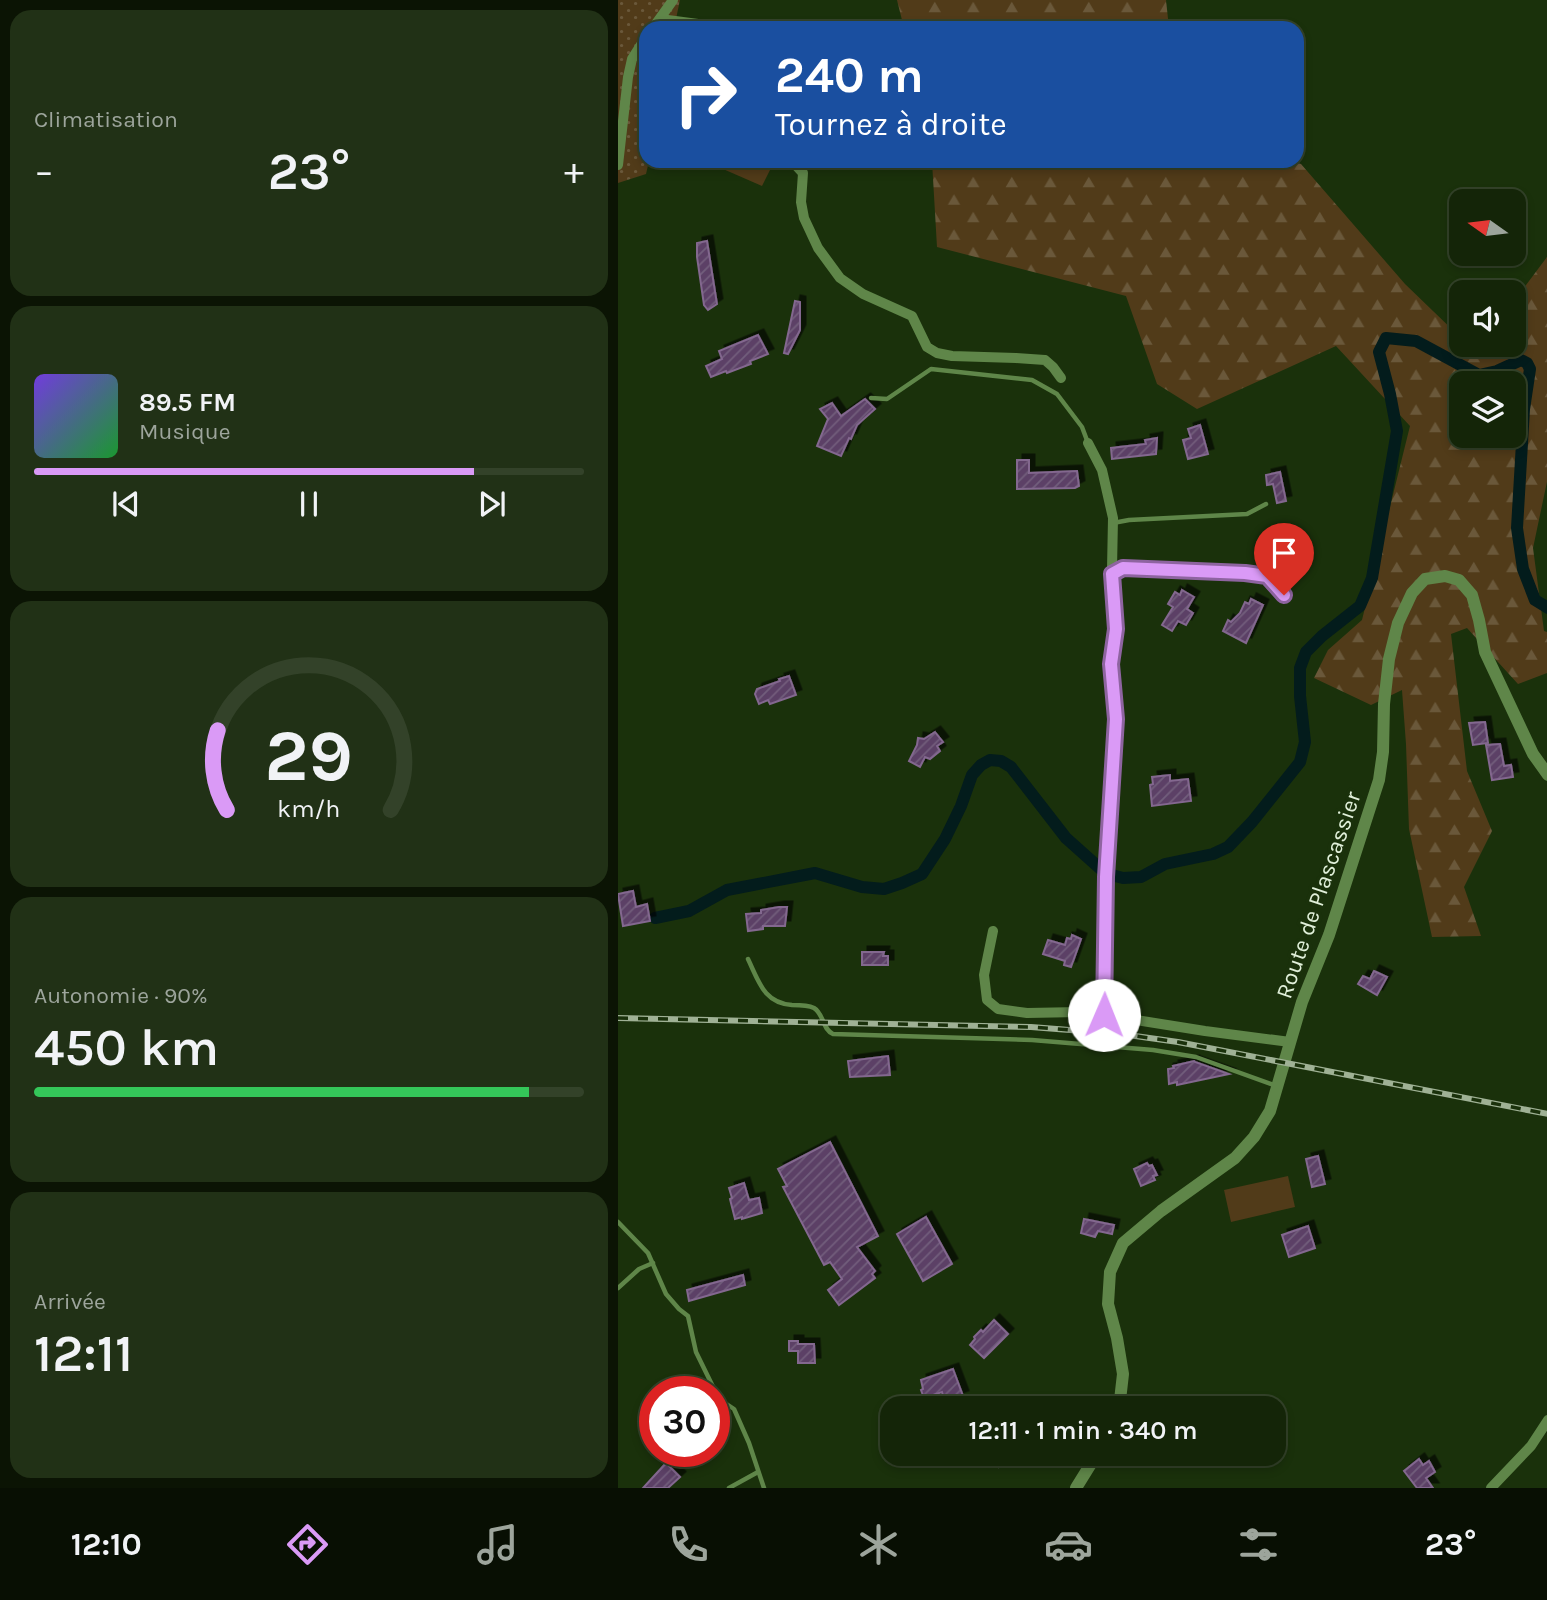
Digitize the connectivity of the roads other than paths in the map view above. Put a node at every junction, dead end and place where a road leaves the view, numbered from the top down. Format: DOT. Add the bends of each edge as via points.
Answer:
graph roads {
  1 [pos="673,0"];
  2 [pos="658,21"];
  3 [pos="639,48"];
  4 [pos="618,165"];
  5 [pos="798,168"];
  6 [pos="1061,378"];
  7 [pos="871,398"];
  8 [pos="1088,443"];
  9 [pos="1266,504"];
  10 [pos="1113,523"];
  11 [pos="1112,574"];
  12 [pos="1284,595"];
  13 [pos="1547,775"];
  14 [pos="993,931"];
  15 [pos="748,959"];
  16 [pos="1104,1015"];
  17 [pos="1290,1042"];
  18 [pos="1279,1086"];
  19 [pos="618,1222"];
  20 [pos="653,1264"];
  21 [pos="618,1288"];
  22 [pos="1120,1396"];
  23 [pos="1547,1420"];
  24 [pos="1090,1466"];
  25 [pos="758,1472"];
  26 [pos="729,1488"];
  27 [pos="764,1488"];
  28 [pos="1076,1488"];
  29 [pos="1491,1488"];
  1 -- 2 [label="street"];
  3 -- 4 [label="street" via="628,77"];
  5 -- 6 [label="street" via="803,173 804,218 840,278 912,316 936,353 1045,360"];
  7 -- 8 [label="lane" via="887,400 931,369 1032,380 1057,394"];
  8 -- 10 [label="street" via="1102,470"];
  9 -- 10 [label="lane" via="1247,514"];
  10 -- 11 [label="street"];
  11 -- 12 [label="lane" via="1123,568 1245,573 1267,576"];
  11 -- 16 [label="street" via="1116,719 1106,877"];
  13 -- 17 [label="street, Route de Plascassier" via="1485,652 1473,595 1459,580 1445,576 1425,579 1412,593 1398,623 1389,659 1379,780"];
  14 -- 16 [label="street" via="984,975 987,1000 998,1009"];
  15 -- 18 [label="lane" via="770,999 815,1009 833,1034 1032,1040 1153,1050 1196,1057"];
  16 -- 17 [label="street"];
  17 -- 18 [label="street, Route de Plascassier"];
  18 -- 22 [label="street, Route de Plascassier" via="1261,1127 1241,1152 1123,1242 1110,1272 1108,1304 1123,1374"];
  19 -- 20 [label="lane"];
  20 -- 21 [label="lane" via="639,1269"];
  20 -- 25 [label="lane" via="666,1294 688,1316 696,1352 719,1399 734,1409"];
  23 -- 29 [label="street" via="1532,1447"];
  24 -- 28 [label="street"];
  25 -- 26 [label="lane"];
  25 -- 27 [label="lane"];
}
